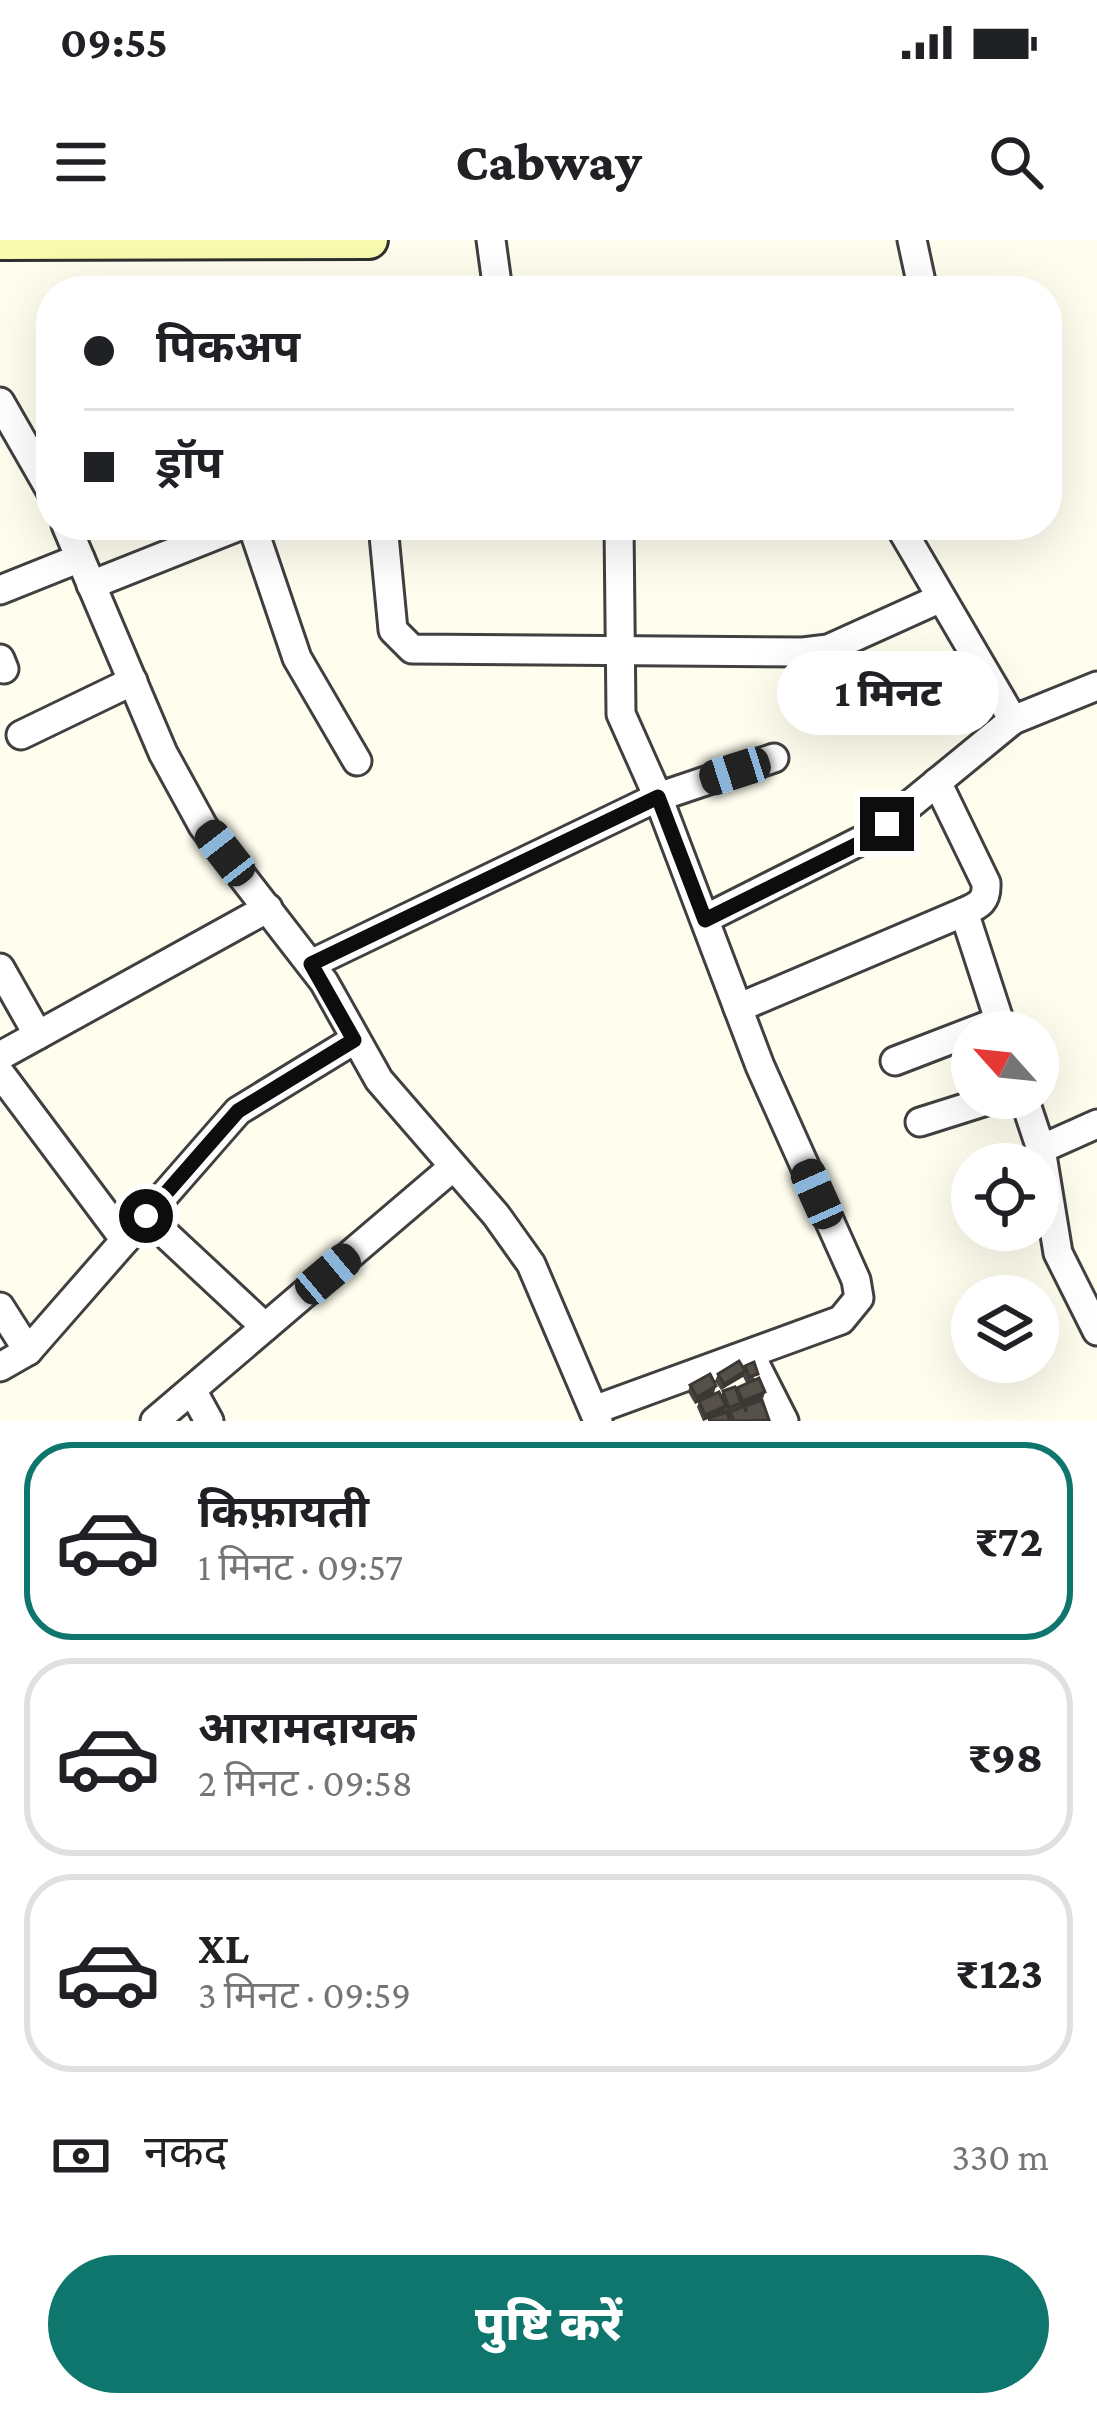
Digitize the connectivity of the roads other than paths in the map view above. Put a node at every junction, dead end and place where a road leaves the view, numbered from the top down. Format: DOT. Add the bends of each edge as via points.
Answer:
graph roads {
  1 [pos="369,240"];
  2 [pos="491,240"];
  3 [pos="912,240"];
  4 [pos="0,241"];
  5 [pos="127,241"];
  6 [pos="496,276"];
  7 [pos="920,276"];
  8 [pos="0,402"];
  9 [pos="36,465"];
  10 [pos="72,540"];
  11 [pos="204,540"];
  12 [pos="257,540"];
  13 [pos="384,540"];
  14 [pos="619,540"];
  15 [pos="908,540"];
  16 [pos="80,558"];
  17 [pos="92,585"];
  18 [pos="0,590"];
  19 [pos="941,598"];
  20 [pos="620,652"];
  21 [pos="133,681"];
  22 [pos="1097,686"];
  23 [pos="1013,720"];
  24 [pos="21,734"];
  25 [pos="774,758"];
  26 [pos="357,761"];
  27 [pos="938,782"];
  28 [pos="658,797"];
  29 [pos="268,908"];
  30 [pos="964,912"];
  31 [pos="705,920"];
  32 [pos="311,964"];
  33 [pos="0,968"];
  34 [pos="738,1008"];
  35 [pos="996,1011"];
  36 [pos="38,1035"];
  37 [pos="354,1040"];
  38 [pos="951,1043"];
  39 [pos="0,1056"];
  40 [pos="896,1061"];
  41 [pos="0,1073"];
  42 [pos="951,1112"];
  43 [pos="920,1122"];
  44 [pos="1097,1124"];
  45 [pos="1054,1143"];
  46 [pos="454,1167"];
  47 [pos="146,1216"];
  48 [pos="125,1240"];
  49 [pos="1058,1251"];
  50 [pos="0,1307"];
  51 [pos="265,1327"];
  52 [pos="1097,1331"];
  53 [pos="28,1351"];
  54 [pos="750,1354"];
  55 [pos="0,1366"];
  56 [pos="192,1390"];
  57 [pos="596,1416"];
  58 [pos="155,1421"];
  59 [pos="209,1421"];
  60 [pos="784,1421"];
  1 -- 5 [label="main road"];
  2 -- 6 [label="street"];
  3 -- 7 [label="street"];
  4 -- 5 [label="main road"];
  8 -- 9 [label="street"];
  10 -- 16 [label="street"];
  11 -- 17 [label="street"];
  12 -- 26 [label="street" via="297,658"];
  13 -- 20 [label="street" via="393,630 412,649"];
  14 -- 20 [label="street"];
  15 -- 19 [label="street"];
  16 -- 17 [label="street"];
  16 -- 18 [label="street"];
  17 -- 21 [label="street"];
  19 -- 20 [label="street" via="828,649"];
  19 -- 23 [label="street"];
  20 -- 28 [label="street" via="621,714"];
  21 -- 24 [label="street"];
  21 -- 29 [label="street" via="203,826"];
  22 -- 23 [label="street"];
  23 -- 27 [label="street"];
  25 -- 28 [label="street"];
  27 -- 30 [label="street" via="986,883 979,906"];
  27 -- 31 [label="street" via="858,844"];
  28 -- 31 [label="street"];
  28 -- 32 [label="street"];
  29 -- 32 [label="street"];
  29 -- 36 [label="street"];
  30 -- 34 [label="street"];
  30 -- 35 [label="street"];
  31 -- 34 [label="street"];
  32 -- 37 [label="street"];
  33 -- 36 [label="street"];
  34 -- 54 [label="street" via="859,1298 841,1320"];
  36 -- 39 [label="street"];
  37 -- 46 [label="street"];
  37 -- 47 [label="street" via="238,1111"];
  38 -- 40 [label="street"];
  41 -- 48 [label="street"];
  42 -- 43 [label="street"];
  44 -- 45 [label="street"];
  46 -- 51 [label="street"];
  46 -- 57 [label="street" via="531,1264"];
  47 -- 48 [label="street"];
  47 -- 51 [label="street"];
  48 -- 53 [label="street"];
  49 -- 52 [label="street"];
  50 -- 53 [label="street"];
  51 -- 56 [label="street"];
  53 -- 55 [label="street"];
  54 -- 57 [label="street"];
  54 -- 60 [label="street"];
  56 -- 58 [label="street"];
  56 -- 59 [label="street"];
}
